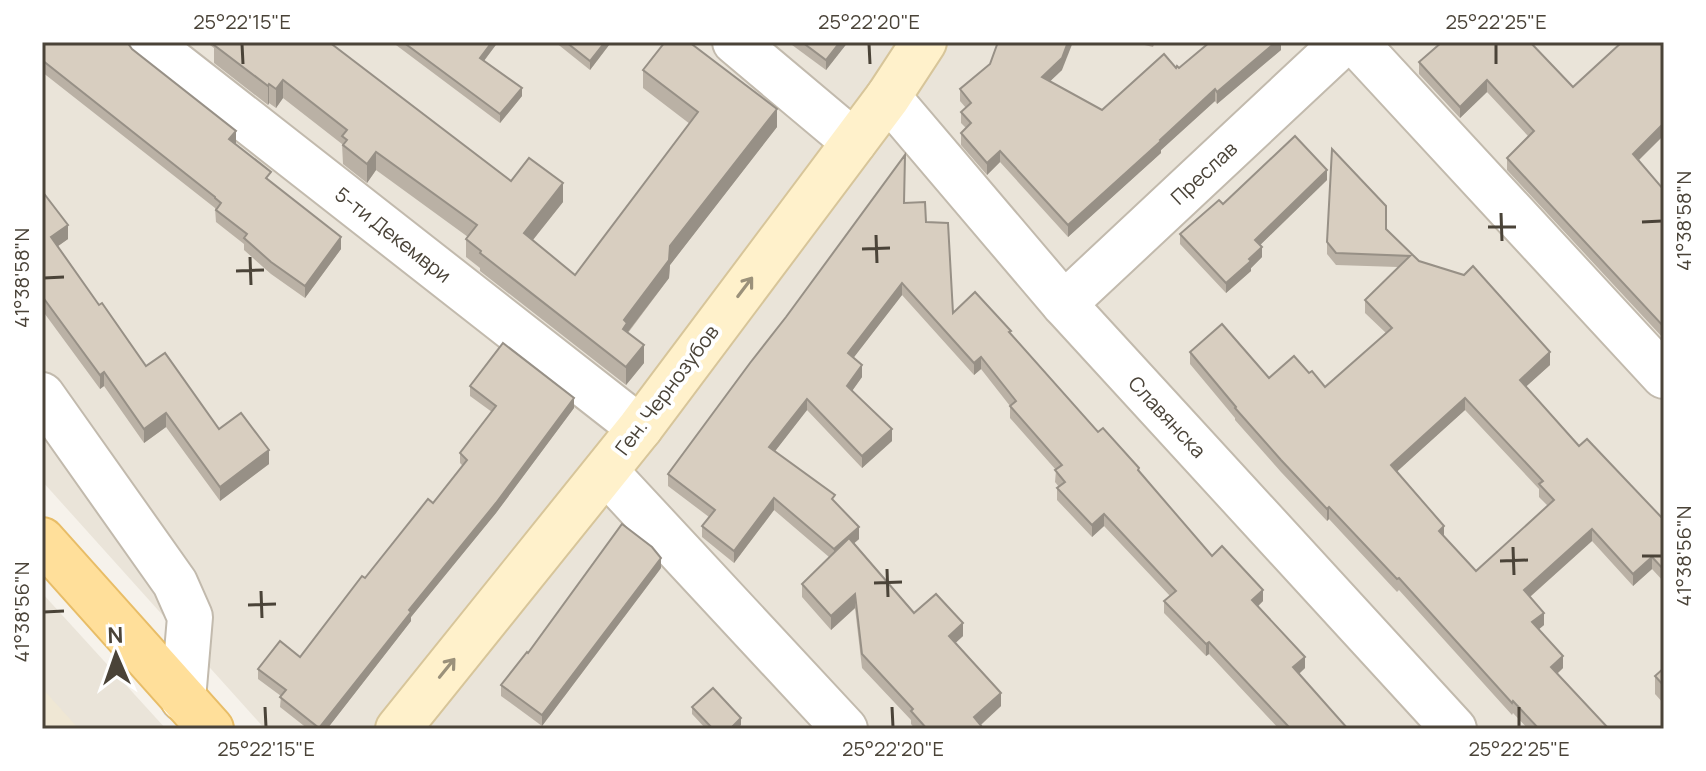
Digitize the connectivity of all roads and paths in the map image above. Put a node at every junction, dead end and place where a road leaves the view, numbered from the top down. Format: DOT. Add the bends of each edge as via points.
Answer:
graph roads {
  1 [pos="147,42"];
  2 [pos="735,42"];
  3 [pos="924,42"];
  4 [pos="1344,42"];
  5 [pos="1355,42"];
  6 [pos="888,97"];
  7 [pos="854,142"];
  8 [pos="1064,304"];
  9 [pos="1664,376"];
  10 [pos="42,395"];
  11 [pos="640,428"];
  12 [pos="606,472"];
  13 [pos="42,540"];
  14 [pos="197,714"];
  15 [pos="398,729"];
  16 [pos="845,729"];
  17 [pos="1454,729"];
  1 -- 11 [label="street, 5-ти Декември"];
  2 -- 7 [label="street"];
  3 -- 6 [label="street, Ген. Чернозубов"];
  4 -- 8 [label="street, Преслав"];
  5 -- 9 [label="street"];
  6 -- 7 [label="street, Ген. Чернозубов"];
  6 -- 8 [label="street, Славянска"];
  11 -- 7 [label="street, Ген. Чернозубов, one-way"];
  8 -- 17 [label="street, Славянска"];
  10 -- 14 [label="street" via="175,583 190,617"];
  11 -- 12 [label="street, Ген. Чернозубов"];
  15 -- 12 [label="street, Ген. Чернозубов, one-way"];
  12 -- 16 [label="street"];
  13 -- 14 [label="main road"];
}
